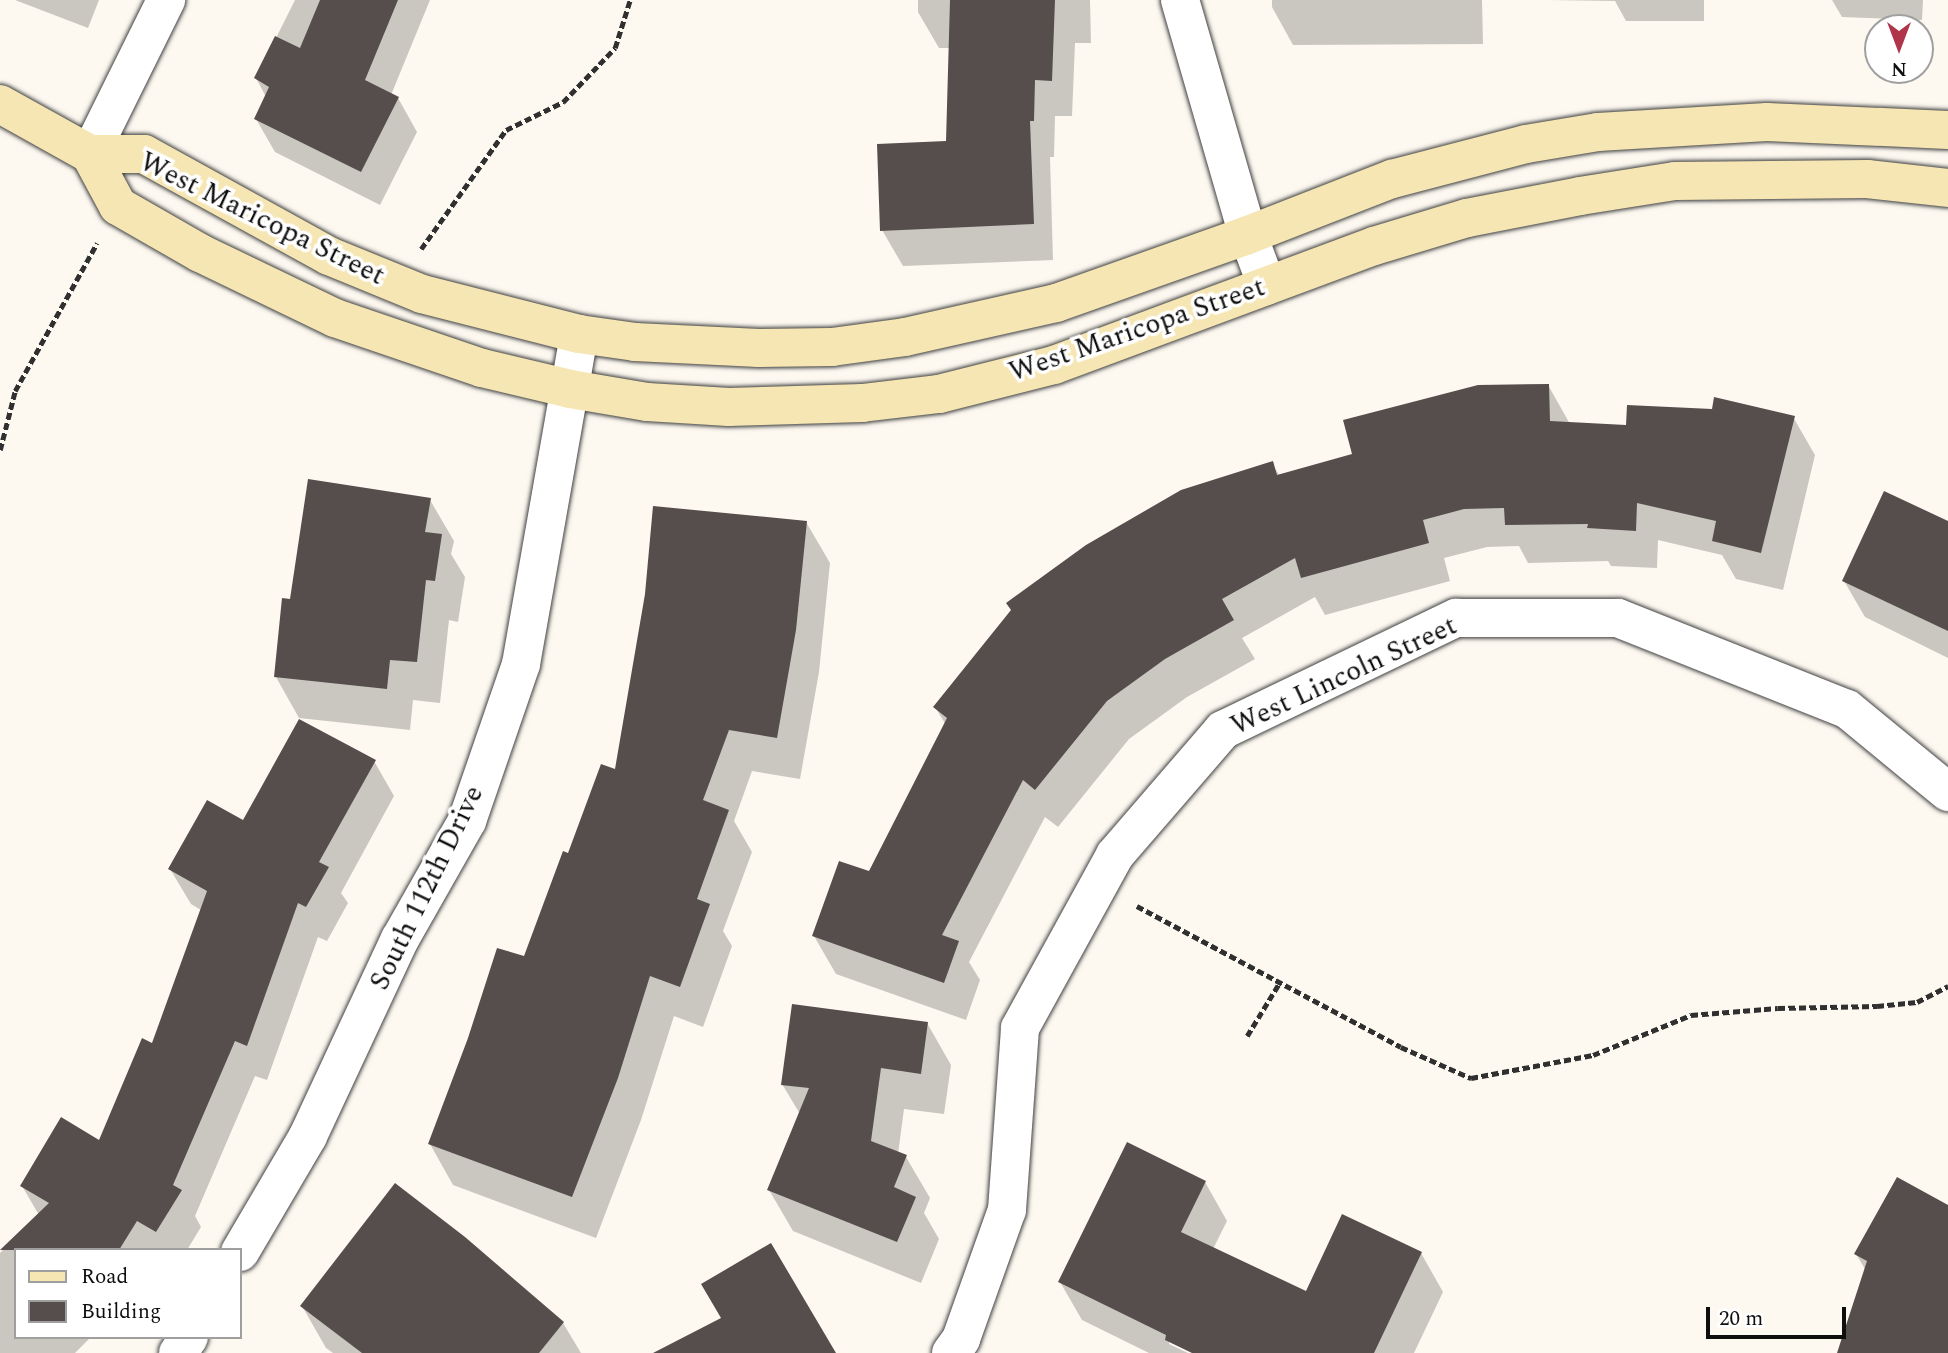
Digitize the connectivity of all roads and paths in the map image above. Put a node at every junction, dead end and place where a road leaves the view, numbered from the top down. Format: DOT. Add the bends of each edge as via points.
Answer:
graph roads {
  1 [pos="166,0"];
  2 [pos="630,0"];
  3 [pos="1180,0"];
  4 [pos="0,104"];
  5 [pos="1948,130"];
  6 [pos="89,155"];
  7 [pos="1948,188"];
  8 [pos="118,206"];
  9 [pos="1248,235"];
  10 [pos="396,284"];
  11 [pos="1268,286"];
  12 [pos="579,334"];
  13 [pos="570,389"];
  14 [pos="0,450"];
  15 [pos="1948,792"];
  16 [pos="1100,882"];
  17 [pos="1280,982"];
  18 [pos="1948,986"];
  19 [pos="1247,1036"];
  20 [pos="242,1249"];
  21 [pos="966,1348"];
  1 -- 6 [label="street"];
  2 -- 10 [label="path" via="615,48 562,102 506,130"];
  3 -- 9 [label="street"];
  4 -- 6 [label="street, West Maricopa Street"];
  5 -- 9 [label="street, West Maricopa Street" via="1767,122 1598,132 1526,144 1392,179"];
  6 -- 8 [label="street, West Maricopa Street"];
  6 -- 10 [label="street, West Maricopa Street" via="144,155 307,244"];
  7 -- 11 [label="street, West Maricopa Street" via="1867,178 1675,181 1467,218 1374,246"];
  8 -- 13 [label="street, West Maricopa Street" via="200,253 335,318 482,368"];
  8 -- 14 [label="path" via="15,391"];
  9 -- 11 [label="street"];
  9 -- 12 [label="street, West Maricopa Street" via="1056,303 905,337 832,347 759,348 635,342"];
  10 -- 12 [label="street, West Maricopa Street"];
  11 -- 13 [label="street, West Maricopa Street" via="1054,365 939,394 862,403 729,407 647,402"];
  12 -- 13 [label="street, South 112th Drive"];
  13 -- 20 [label="street, South 112th Drive" via="521,664 467,821 400,939 308,1136"];
  15 -- 16 [label="street, West Lincoln Street" via="1847,709 1618,618 1456,618 1223,730 1115,855"];
  16 -- 17 [label="path"];
  16 -- 21 [label="street, West Lincoln Street" via="1020,1028 1007,1210"];
  17 -- 18 [label="path" via="1401,1047 1471,1078 1593,1055 1691,1015 1917,1002"];
  17 -- 19 [label="path"];
}
